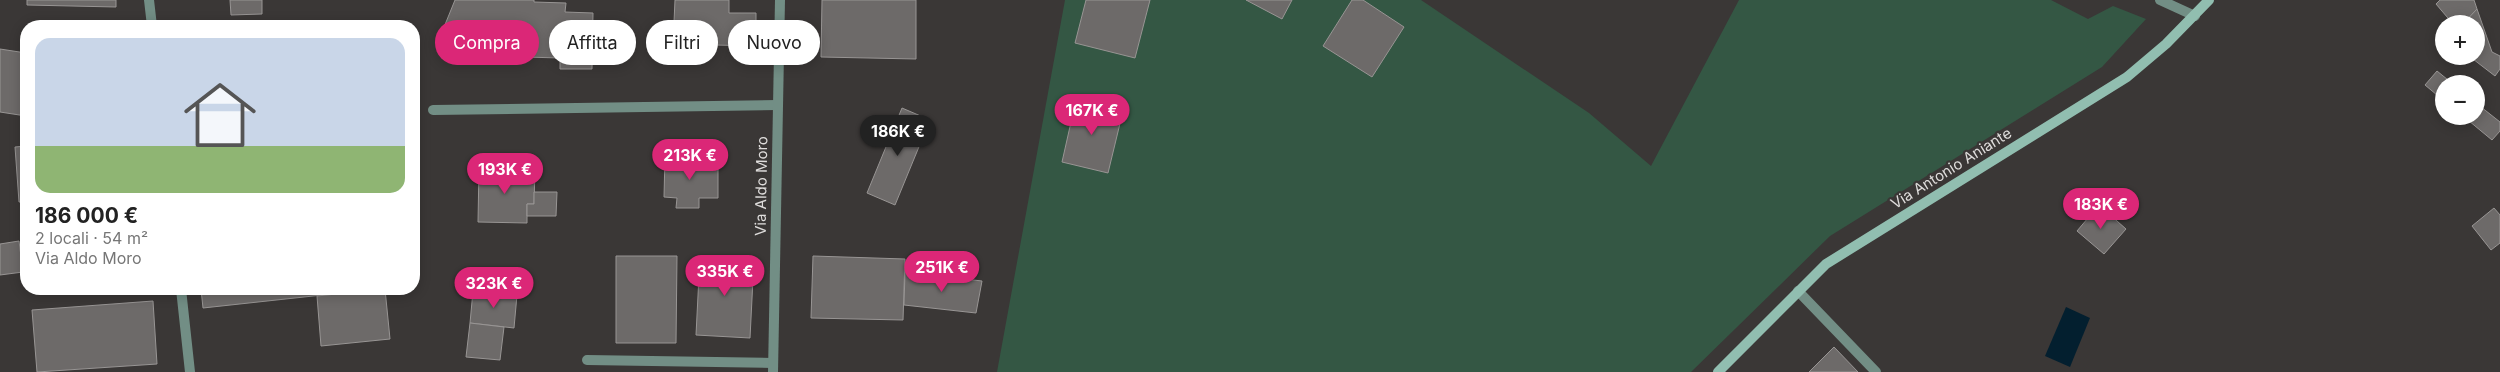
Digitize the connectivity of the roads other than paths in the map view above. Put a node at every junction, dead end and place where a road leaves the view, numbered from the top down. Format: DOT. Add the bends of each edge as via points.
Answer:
graph roads {
  1 [pos="149,0"];
  2 [pos="780,0"];
  3 [pos="2160,0"];
  4 [pos="2209,0"];
  5 [pos="2196,16"];
  6 [pos="151,20"];
  7 [pos="777,104"];
  8 [pos="433,110"];
  9 [pos="1798,292"];
  10 [pos="181,295"];
  11 [pos="587,360"];
  12 [pos="773,368"];
  13 [pos="190,372"];
  14 [pos="1718,372"];
  15 [pos="1876,372"];
  1 -- 6 [label="street"];
  2 -- 7 [label="street, Via Aldo Moro"];
  3 -- 5 [label="street"];
  4 -- 5 [label="street, Via Antonio Aniante"];
  5 -- 9 [label="street, Via Antonio Aniante" via="2127,76 1826,264"];
  7 -- 8 [label="street"];
  7 -- 12 [label="street, Via Aldo Moro"];
  9 -- 14 [label="street, Via Antonio Aniante"];
  9 -- 15 [label="street"];
  10 -- 13 [label="street"];
  11 -- 12 [label="street"];
}
